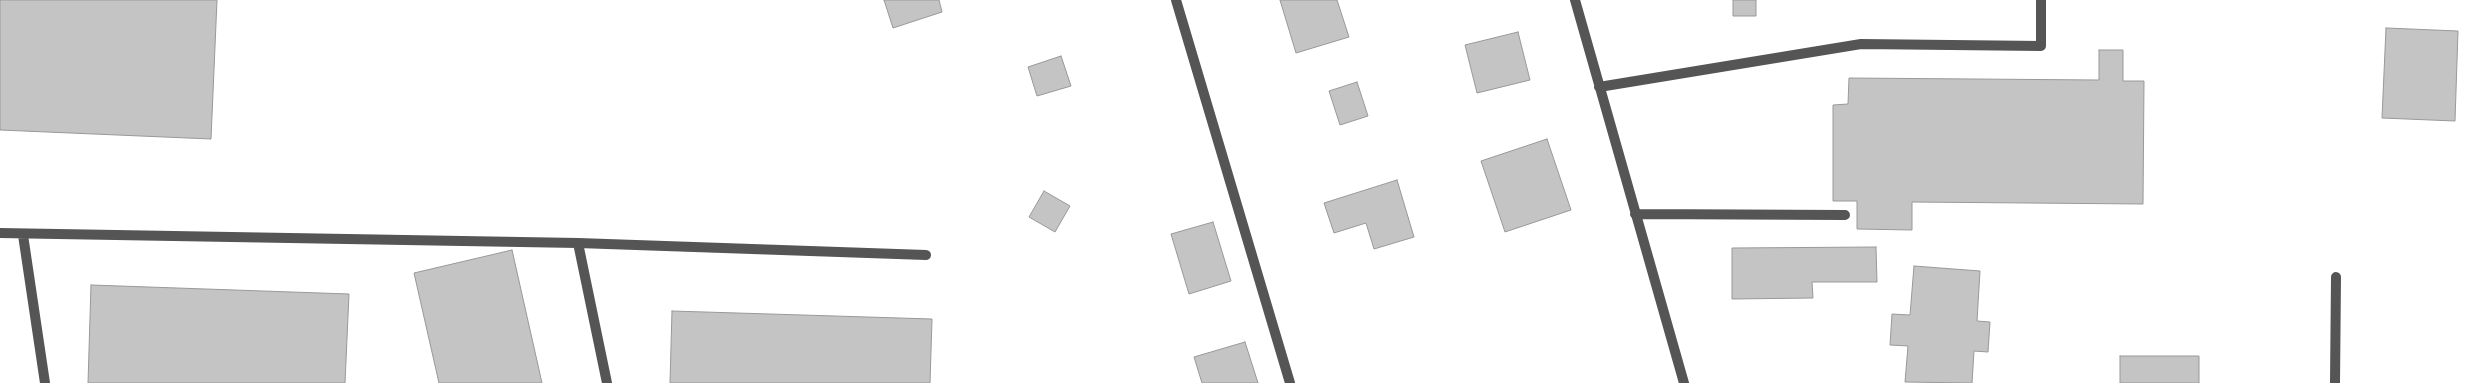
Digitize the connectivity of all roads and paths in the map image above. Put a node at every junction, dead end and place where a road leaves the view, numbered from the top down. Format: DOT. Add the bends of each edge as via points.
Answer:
graph roads {
  1 [pos="1176,0"];
  2 [pos="1575,0"];
  3 [pos="2041,0"];
  4 [pos="1599,87"];
  5 [pos="1635,214"];
  6 [pos="1845,215"];
  7 [pos="0,234"];
  8 [pos="23,235"];
  9 [pos="578,243"];
  10 [pos="926,255"];
  11 [pos="2336,277"];
  12 [pos="46,383"];
  13 [pos="607,383"];
  14 [pos="1290,383"];
  15 [pos="1684,383"];
  16 [pos="2335,383"];
  1 -- 14 [label="street"];
  2 -- 4 [label="street"];
  3 -- 4 [label="street" via="2040,46 1861,44"];
  4 -- 5 [label="street"];
  5 -- 6 [label="street"];
  5 -- 15 [label="street"];
  7 -- 8 [label="street"];
  8 -- 9 [label="street"];
  8 -- 12 [label="street"];
  9 -- 10 [label="street"];
  9 -- 13 [label="street"];
  11 -- 16 [label="street"];
}
